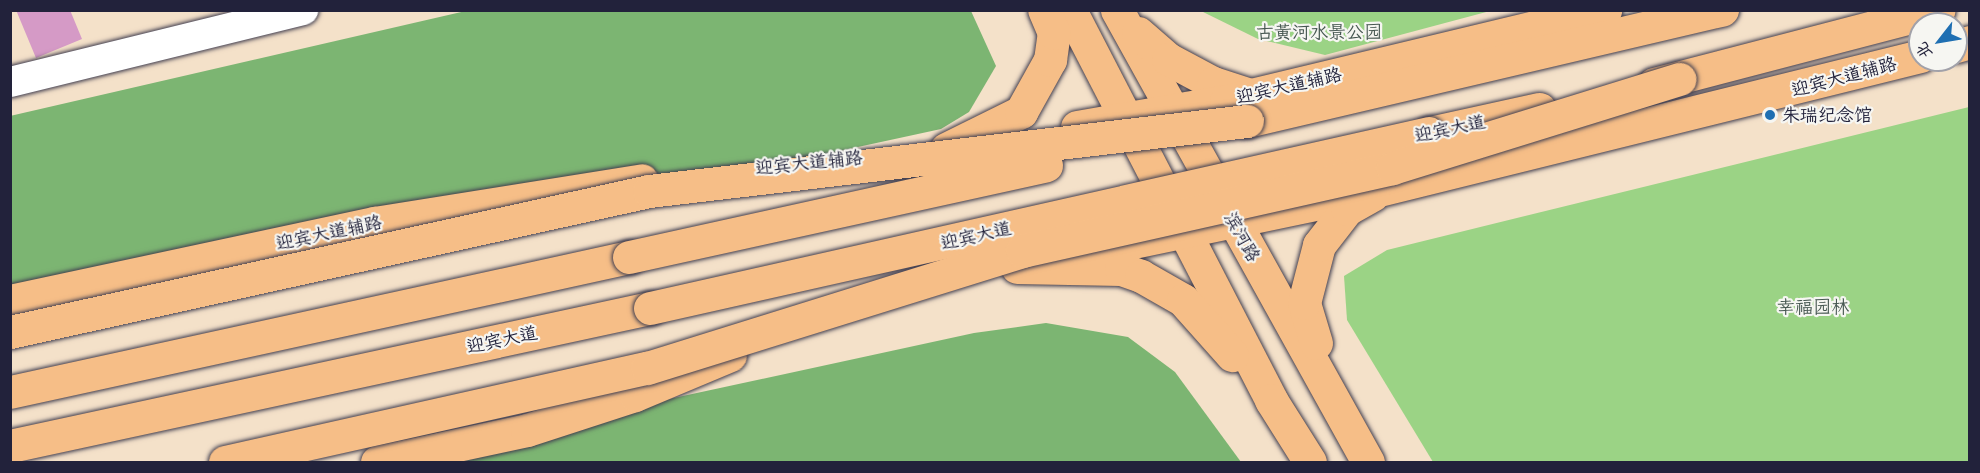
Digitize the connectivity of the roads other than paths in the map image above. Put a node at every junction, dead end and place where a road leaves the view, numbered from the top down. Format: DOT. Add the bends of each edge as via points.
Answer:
graph roads {
  1 [pos="303,10"];
  2 [pos="1044,10"];
  3 [pos="1070,10"];
  4 [pos="1605,10"];
  5 [pos="1722,10"];
  6 [pos="1939,10"];
  7 [pos="1119,14"];
  8 [pos="1908,59"];
  9 [pos="1680,79"];
  10 [pos="10,82"];
  11 [pos="1249,108"];
  12 [pos="1173,110"];
  13 [pos="1126,118"];
  14 [pos="946,149"];
  15 [pos="1383,189"];
  16 [pos="1234,222"];
  17 [pos="1185,233"];
  18 [pos="1017,267"];
  19 [pos="10,301"];
  20 [pos="10,332"];
  21 [pos="10,393"];
  22 [pos="1271,400"];
  23 [pos="10,446"];
  24 [pos="225,462"];
  25 [pos="377,462"];
  26 [pos="1310,462"];
  27 [pos="1368,462"];
  28 [pos="1383,462"];
  1 -- 10 [label="lane"];
  2 -- 14 [label="main road" via="1053,33 1050,60 1021,112"];
  3 -- 13 [label="main road"];
  4 -- 11 [label="main road, 迎宾大道辅路"];
  5 -- 11 [label="main road"];
  6 -- 9 [label="main road, 迎宾大道"];
  7 -- 11 [label="main road" via="1168,59"];
  7 -- 12 [label="main road, 滨河路"];
  8 -- 15 [label="main road, 迎宾大道辅路"];
  9 -- 23 [label="main road, 迎宾大道, bridge"];
  9 -- 24 [label="main road, bridge" via="1392,168 1022,251 647,368"];
  11 -- 12 [label="main road, 迎宾大道辅路"];
  11 -- 20 [label="main road, bridge" via="649,191"];
  11 -- 21 [label="main road, bridge"];
  12 -- 13 [label="main road, 迎宾大道辅路"];
  12 -- 16 [label="main road, 滨河路"];
  13 -- 14 [label="main road, 迎宾大道辅路"];
  13 -- 17 [label="main road"];
  14 -- 19 [label="main road, 迎宾大道辅路" via="529,194"];
  15 -- 16 [label="main road, 迎宾大道辅路"];
  15 -- 28 [label="main road" via="1347,209 1319,245 1304,303 1309,330"];
  16 -- 17 [label="main road, 迎宾大道辅路"];
  16 -- 27 [label="main road, 滨河路"];
  17 -- 18 [label="main road, 迎宾大道辅路"];
  17 -- 22 [label="main road"];
  18 -- 22 [label="main road" via="1121,269 1164,285 1202,319"];
  18 -- 25 [label="main road, 迎宾大道辅路" via="738,351 635,395 527,430"];
  22 -- 26 [label="main road"];
}
